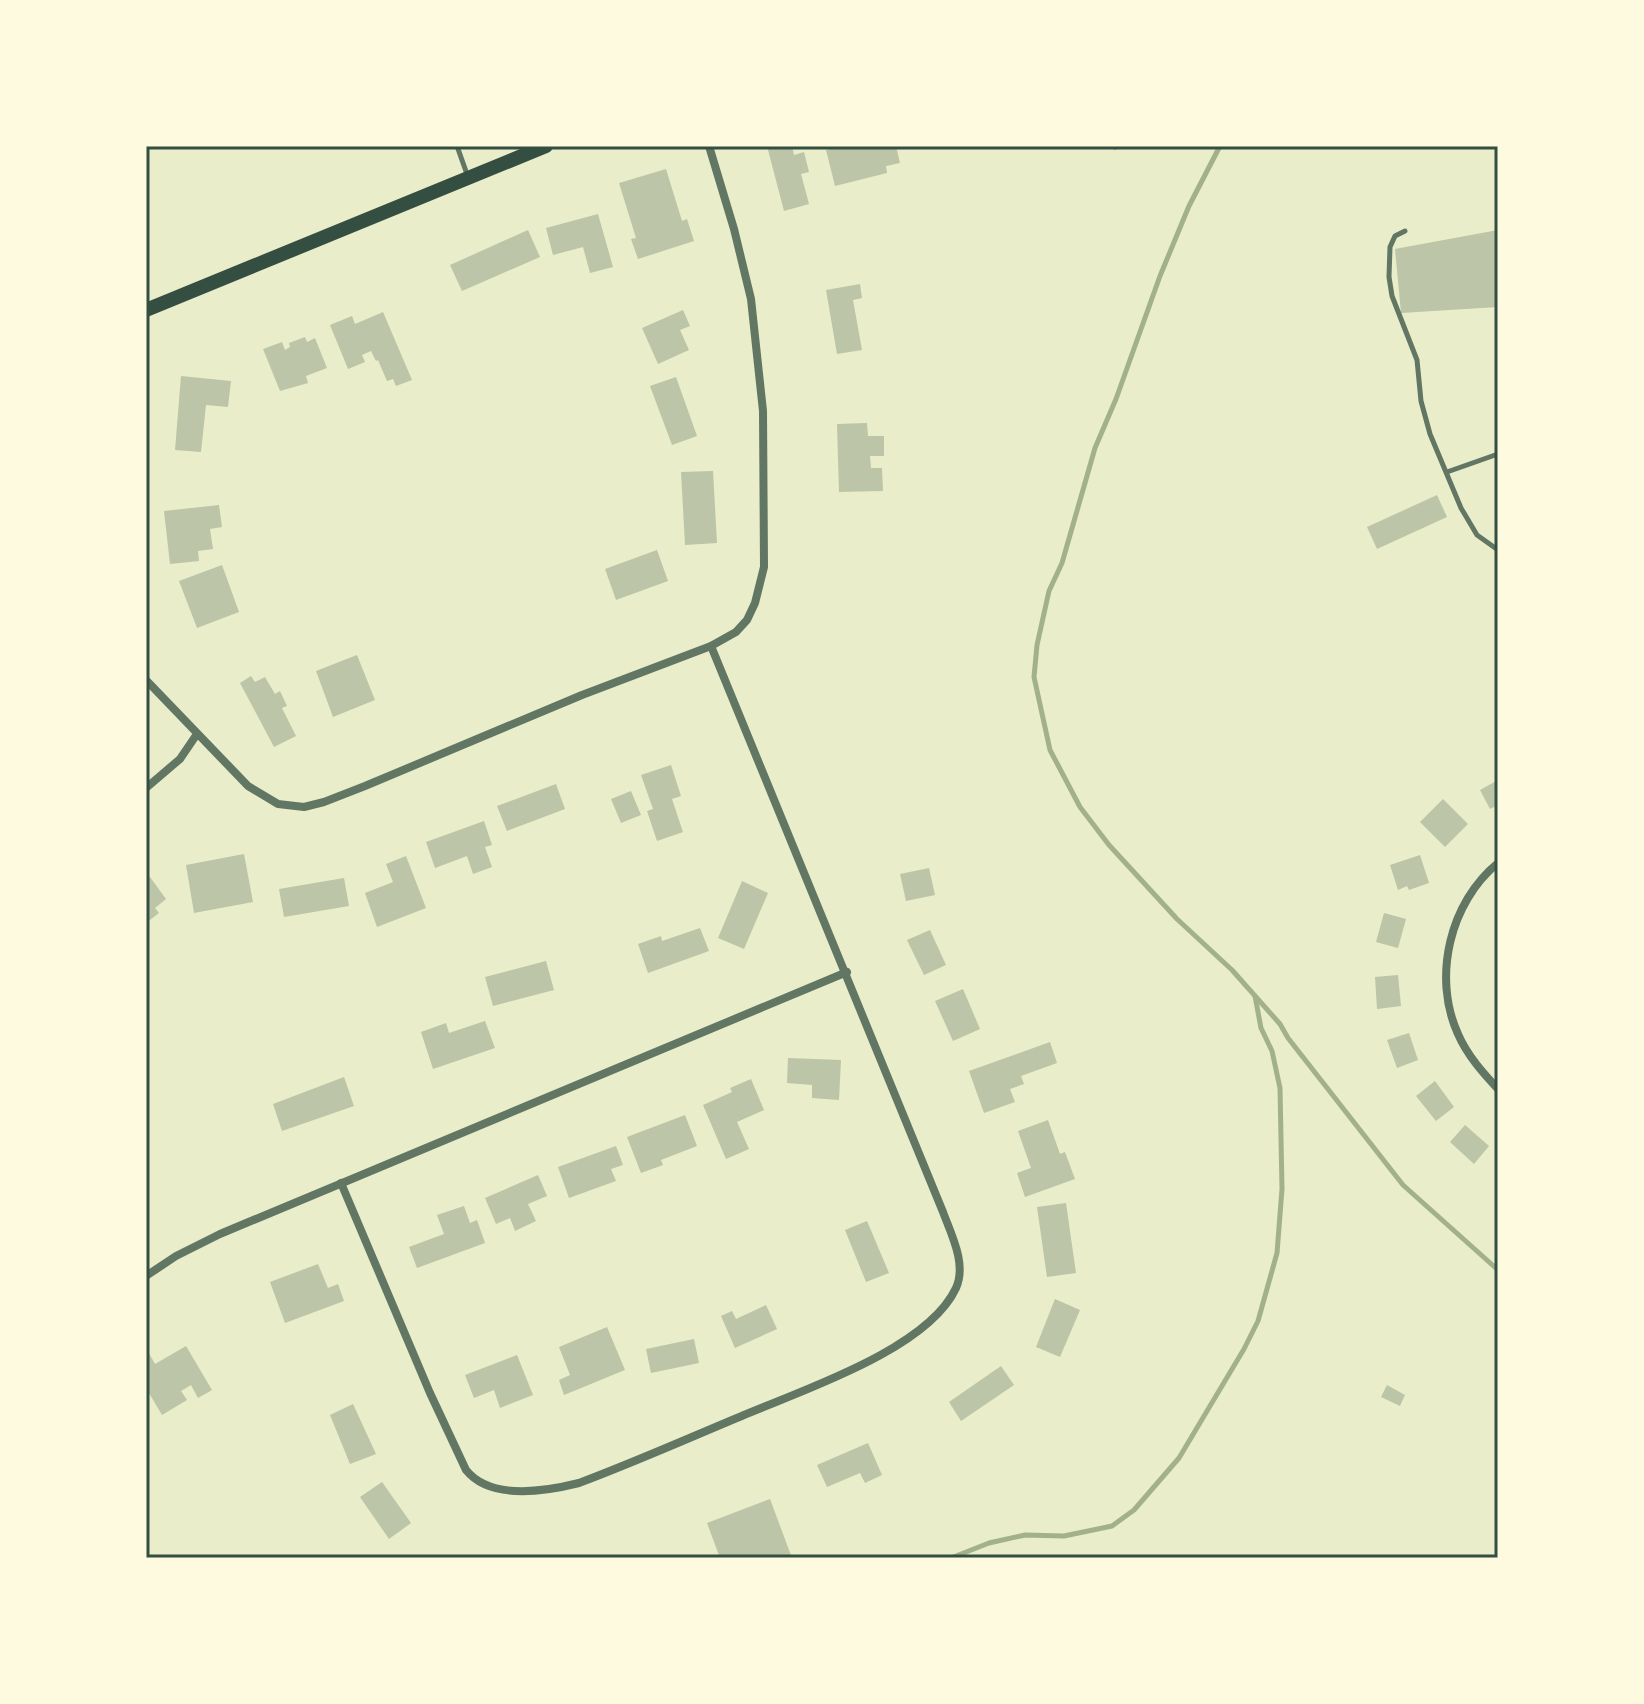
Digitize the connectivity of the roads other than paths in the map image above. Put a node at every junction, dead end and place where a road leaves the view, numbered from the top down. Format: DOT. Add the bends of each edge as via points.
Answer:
graph roads {
  1 [pos="457,146"];
  2 [pos="546,146"];
  3 [pos="709,146"];
  4 [pos="468,178"];
  5 [pos="1405,231"];
  6 [pos="146,310"];
  7 [pos="1498,454"];
  8 [pos="1447,472"];
  9 [pos="1498,550"];
  10 [pos="711,646"];
  11 [pos="146,680"];
  12 [pos="197,734"];
  13 [pos="146,788"];
  14 [pos="1498,863"];
  15 [pos="847,972"];
  16 [pos="1498,1089"];
  17 [pos="341,1183"];
  18 [pos="146,1276"];
  1 -- 4 [label="lane"];
  2 -- 4 [label="main road"];
  3 -- 10 [label="street" via="734,229 757,338 765,541 760,588 747,620"];
  4 -- 6 [label="main road"];
  5 -- 8 [label="lane" via="1390,247 1392,296 1412,342 1427,423"];
  7 -- 8 [label="lane"];
  8 -- 9 [label="lane" via="1477,535"];
  10 -- 12 [label="street" via="304,807 264,798"];
  10 -- 15 [label="street"];
  11 -- 12 [label="street"];
  12 -- 13 [label="street" via="180,759"];
  14 -- 16 [label="street" via="1462,908 1446,978 1458,1035"];
  15 -- 17 [label="street"];
  15 -- 17 [label="street" via="957,1251 957,1288 933,1319 879,1356 638,1460 579,1483 534,1492 499,1487 470,1475"];
  17 -- 18 [label="street" via="220,1234"];
}
